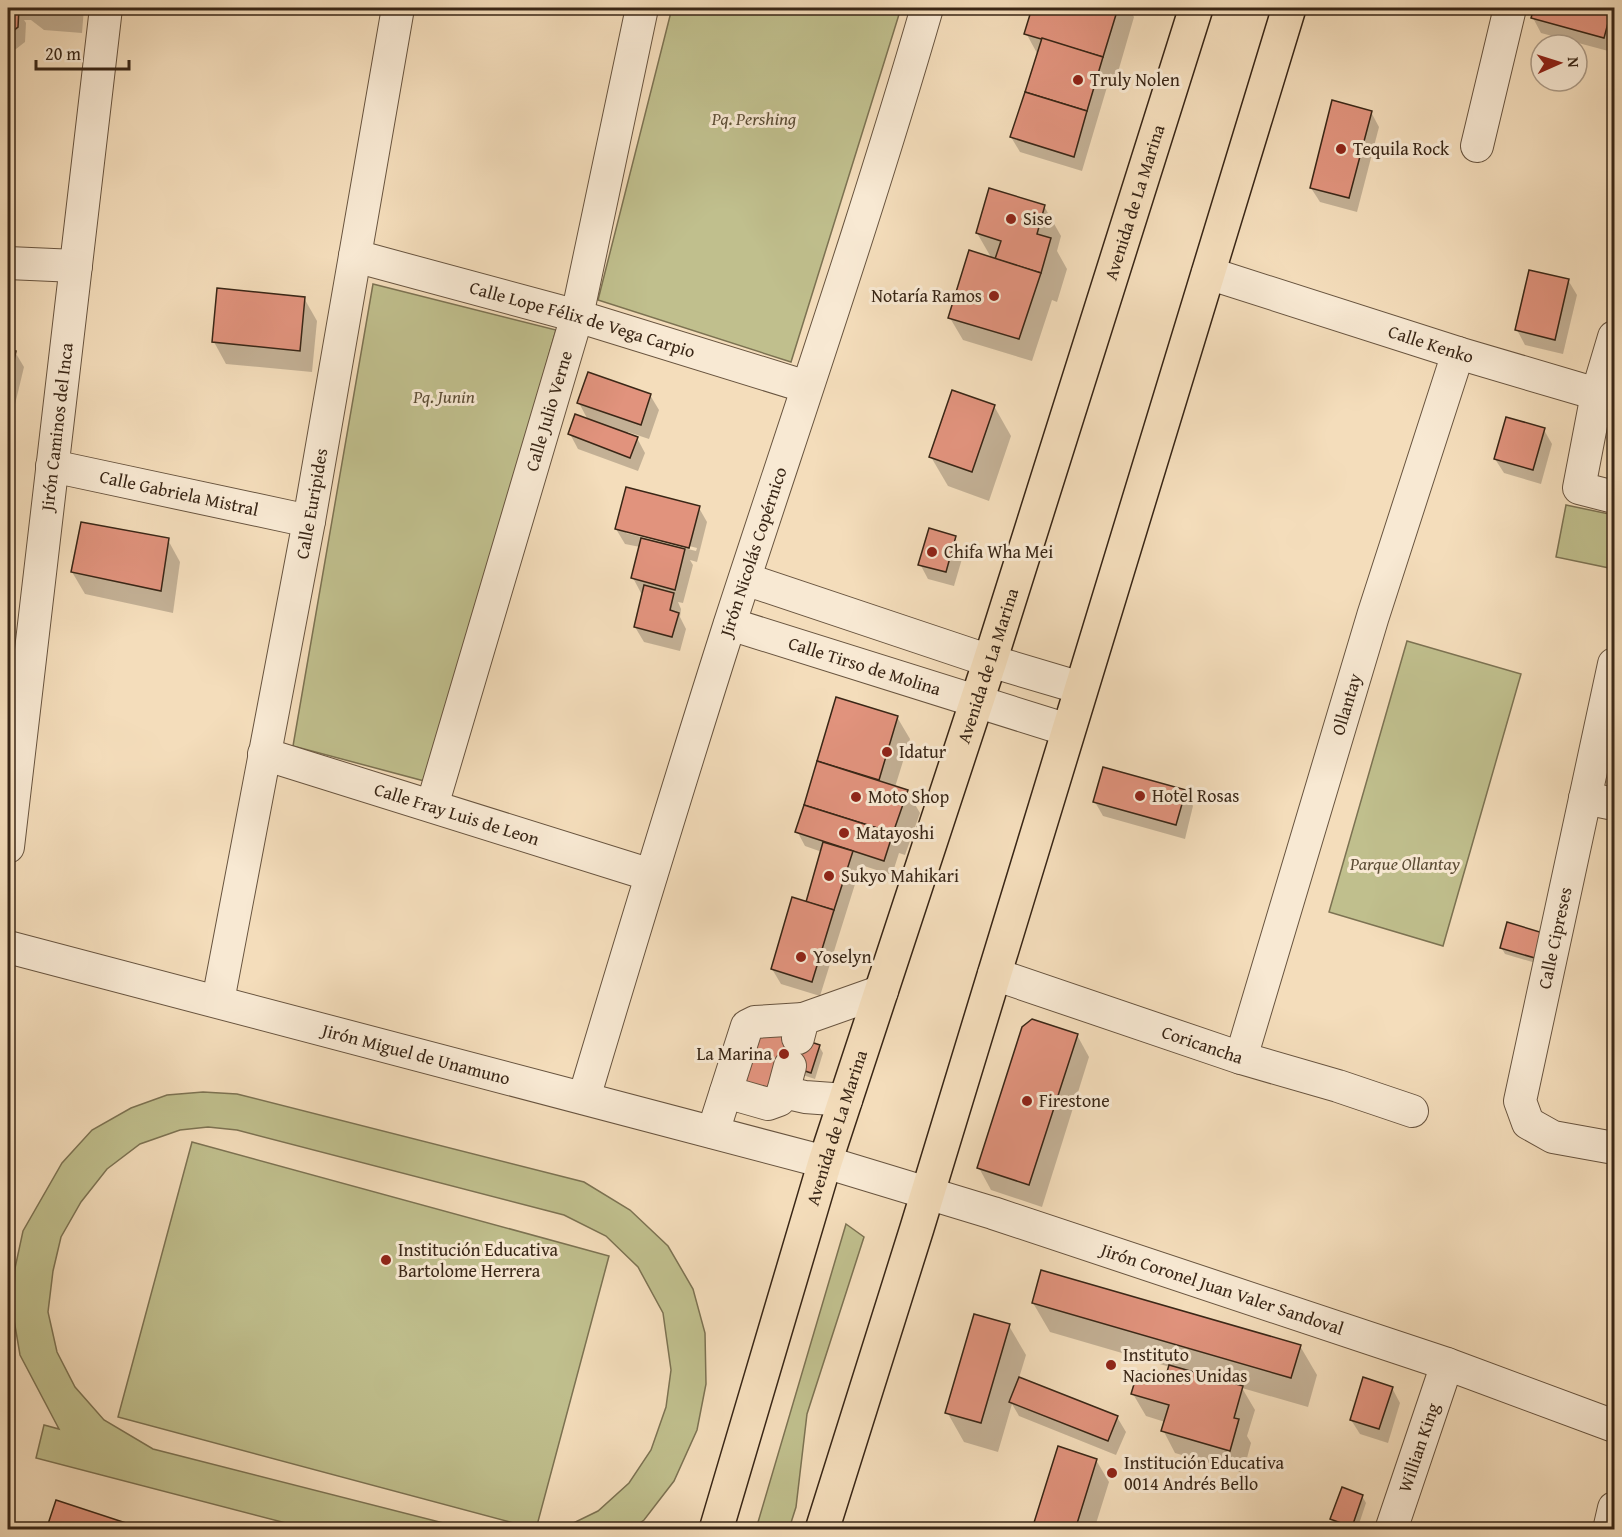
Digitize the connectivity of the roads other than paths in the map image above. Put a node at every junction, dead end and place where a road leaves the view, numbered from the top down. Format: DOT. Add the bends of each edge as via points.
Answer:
graph roads {
  1 [pos="106,8"];
  2 [pos="398,8"];
  3 [pos="642,8"];
  4 [pos="927,8"];
  5 [pos="1196,8"];
  6 [pos="1289,8"];
  7 [pos="1509,8"];
  8 [pos="1477,146"];
  9 [pos="355,256"];
  10 [pos="8,263"];
  11 [pos="76,266"];
  12 [pos="1208,273"];
  13 [pos="577,316"];
  14 [pos="1614,337"];
  15 [pos="1458,353"];
  16 [pos="807,387"];
  17 [pos="1598,394"];
  18 [pos="52,466"];
  19 [pos="1614,497"];
  20 [pos="309,521"];
  21 [pos="745,579"];
  22 [pos="730,624"];
  23 [pos="990,661"];
  24 [pos="1614,664"];
  25 [pos="17,674"];
  26 [pos="1081,688"];
  27 [pos="977,701"];
  28 [pos="1068,730"];
  29 [pos="264,754"];
  30 [pos="1600,801"];
  31 [pos="432,806"];
  32 [pos="8,847"];
  33 [pos="651,875"];
  34 [pos="8,947"];
  35 [pos="994,974"];
  36 [pos="882,991"];
  37 [pos="218,1001"];
  38 [pos="794,1054"];
  39 [pos="1242,1059"];
  40 [pos="726,1092"];
  41 [pos="584,1098"];
  42 [pos="846,1100"];
  43 [pos="1412,1111"];
  44 [pos="713,1132"];
  45 [pos="1614,1148"];
  46 [pos="825,1162"];
  47 [pos="927,1194"];
  48 [pos="1447,1364"];
  49 [pos="1614,1426"];
  50 [pos="1614,1508"];
  51 [pos="716,1530"];
  52 [pos="822,1530"];
  53 [pos="1391,1530"];
  54 [pos="1609,1530"];
  1 -- 11 [label="street, Jirón Caminos del Inca"];
  2 -- 9 [label="street, Calle Euripides"];
  3 -- 13 [label="street, Calle Julio Verne"];
  4 -- 16 [label="street, Jirón Nicolás Copérnico" via="890,137"];
  5 -- 23 [label="main road, Avenida de La Marina"];
  6 -- 12 [label="main road"];
  7 -- 8 [label="street"];
  9 -- 13 [label="street, Calle Lope Félix de Vega Carpio"];
  9 -- 20 [label="street, Calle Euripides"];
  10 -- 11 [label="street"];
  11 -- 18 [label="street, Jirón Caminos del Inca"];
  12 -- 15 [label="street, Calle Kenko"];
  12 -- 26 [label="main road"];
  13 -- 16 [label="street, Calle Lope Félix de Vega Carpio"];
  13 -- 31 [label="street, Calle Julio Verne"];
  14 -- 17 [label="street"];
  15 -- 17 [label="street, Calle Kenko"];
  15 -- 39 [label="street, Ollantay" via="1373,616"];
  16 -- 21 [label="street, Jirón Nicolás Copérnico"];
  17 -- 19 [label="street" via="1579,488"];
  18 -- 20 [label="street, Calle Gabriela Mistral"];
  18 -- 25 [label="street, Jirón Caminos del Inca"];
  20 -- 29 [label="street, Calle Euripides"];
  21 -- 22 [label="street, Jirón Nicolás Copérnico"];
  21 -- 23 [label="street"];
  22 -- 27 [label="street, Calle Tirso de Molina"];
  22 -- 33 [label="street, Jirón Nicolás Copérnico"];
  23 -- 26 [label="street"];
  23 -- 27 [label="main road, Avenida de La Marina"];
  24 -- 30 [label="street, Calle Cipreses"];
  25 -- 32 [label="street, Jirón Caminos del Inca"];
  26 -- 28 [label="main road"];
  27 -- 28 [label="street, Calle Tirso de Molina"];
  27 -- 36 [label="main road, Avenida de La Marina"];
  28 -- 35 [label="main road"];
  29 -- 31 [label="street, Calle Fray Luis de Leon"];
  29 -- 37 [label="street, Calle Euripides"];
  30 -- 45 [label="street, Calle Cipreses" via="1520,1101 1528,1123 1553,1137"];
  31 -- 33 [label="street, Calle Fray Luis de Leon"];
  33 -- 41 [label="street, Jirón Nicolás Copérnico"];
  34 -- 37 [label="street, Jirón Miguel de Unamuno"];
  35 -- 39 [label="street, Coricancha"];
  35 -- 47 [label="main road"];
  36 -- 38 [label="street"];
  36 -- 42 [label="main road, Avenida de La Marina"];
  37 -- 41 [label="street, Jirón Miguel de Unamuno"];
  38 -- 40 [label="street" via="778,1100 768,1104"];
  38 -- 40 [label="street" via="755,1022 747,1026"];
  38 -- 42 [label="street" via="805,1097"];
  39 -- 43 [label="street, Coricancha"];
  40 -- 44 [label="street"];
  41 -- 44 [label="street, Jirón Miguel de Unamuno"];
  42 -- 46 [label="main road, Avenida de La Marina"];
  44 -- 46 [label="street, Jirón Miguel de Unamuno"];
  46 -- 47 [label="street, Jirón Coronel Juan Valer Sandoval"];
  46 -- 51 [label="main road, Avenida de La Marina"];
  47 -- 48 [label="street, Jirón Coronel Juan Valer Sandoval"];
  47 -- 52 [label="main road"];
  48 -- 49 [label="street, Jirón Coronel Juan Valer Sandoval"];
  48 -- 53 [label="street, Willian King"];
  50 -- 54 [label="street"];
}
